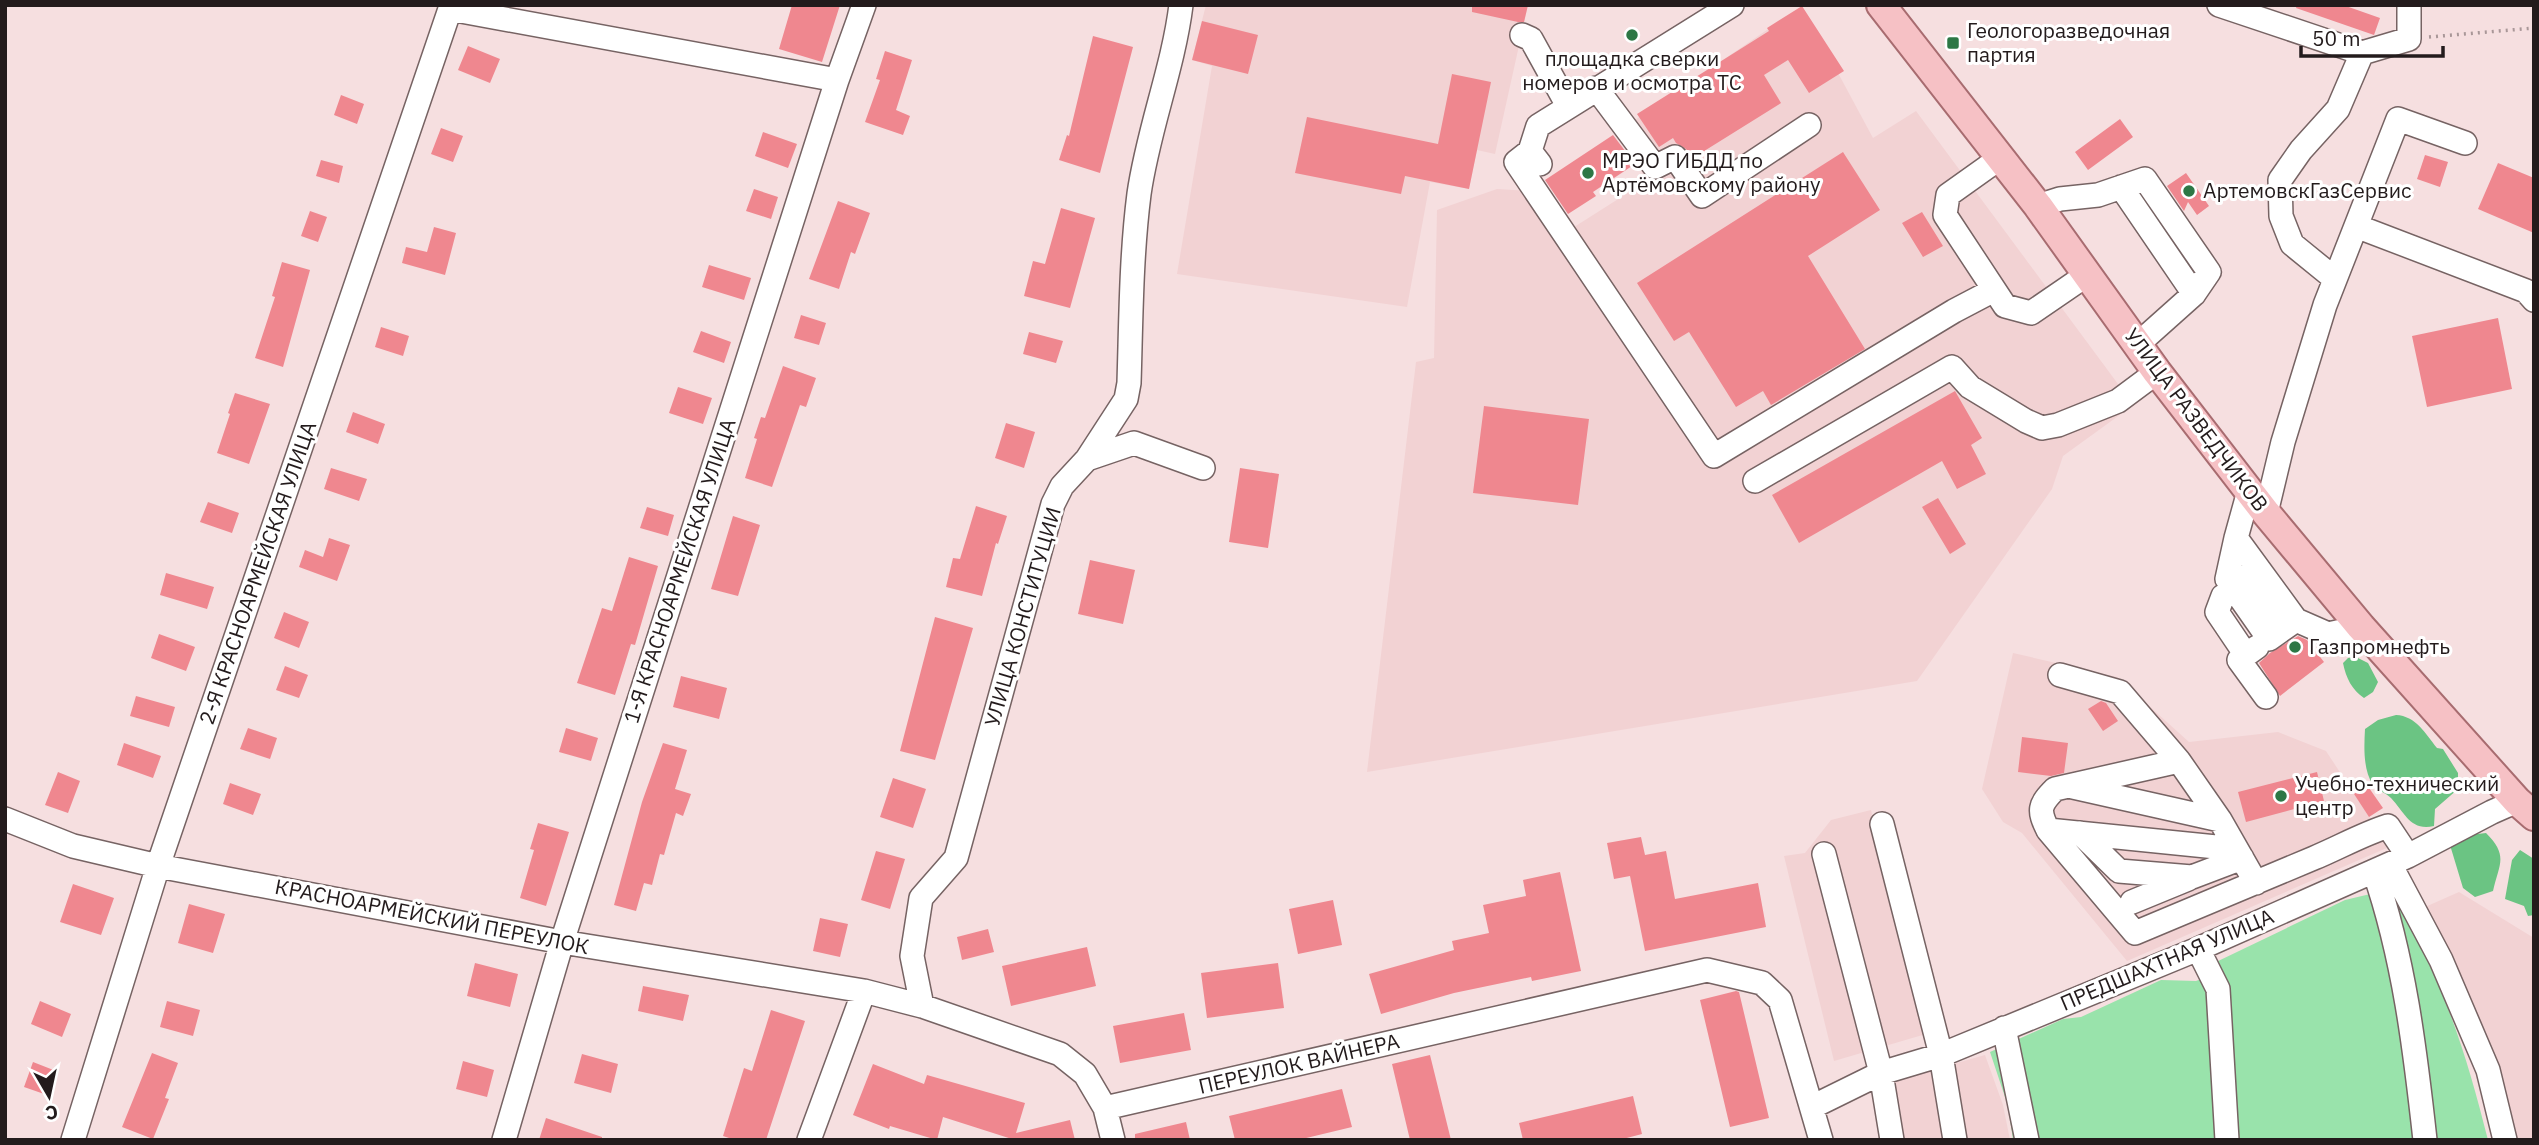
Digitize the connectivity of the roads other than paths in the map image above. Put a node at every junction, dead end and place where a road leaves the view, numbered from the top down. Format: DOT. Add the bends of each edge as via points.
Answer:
graph roads {
  1 [pos="864,5"];
  2 [pos="1732,5"];
  3 [pos="1881,5"];
  4 [pos="2218,5"];
  5 [pos="2409,5"];
  6 [pos="1179,16"];
  7 [pos="1522,35"];
  8 [pos="2362,53"];
  9 [pos="837,80"];
  10 [pos="1596,88"];
  11 [pos="1569,106"];
  12 [pos="1809,125"];
  13 [pos="2465,143"];
  14 [pos="2000,158"];
  15 [pos="2038,206"];
  16 [pos="2356,226"];
  17 [pos="2088,274"];
  18 [pos="2335,279"];
  19 [pos="1994,290"];
  20 [pos="2534,300"];
  21 [pos="2138,344"];
  22 [pos="2157,372"];
  23 [pos="1126,398"];
  24 [pos="1134,443"];
  25 [pos="1087,459"];
  26 [pos="1203,468"];
  27 [pos="1755,481"];
  28 [pos="2257,502"];
  29 [pos="2236,538"];
  30 [pos="2225,587"];
  31 [pos="2361,627"];
  32 [pos="2265,642"];
  33 [pos="2060,675"];
  34 [pos="2266,697"];
  35 [pos="2179,761"];
  36 [pos="2066,786"];
  37 [pos="2526,809"];
  38 [pos="5,820"];
  39 [pos="2220,820"];
  40 [pos="1882,824"];
  41 [pos="2048,830"];
  42 [pos="2080,833"];
  43 [pos="1824,853"];
  44 [pos="2239,853"];
  45 [pos="2391,863"];
  46 [pos="158,866"];
  47 [pos="2119,871"];
  48 [pos="2086,874"];
  49 [pos="2192,877"];
  50 [pos="2256,883"];
  51 [pos="2132,902"];
  52 [pos="2209,902"];
  53 [pos="562,942"];
  54 [pos="2198,949"];
  55 [pos="864,991"];
  56 [pos="922,1006"];
  57 [pos="2004,1028"];
  58 [pos="1941,1055"];
  59 [pos="1881,1073"];
  60 [pos="1812,1107"];
  61 [pos="1105,1108"];
  62 [pos="73,1140"];
  63 [pos="504,1140"];
  64 [pos="809,1140"];
  65 [pos="1113,1140"];
  66 [pos="1821,1140"];
  67 [pos="1892,1140"];
  68 [pos="1955,1140"];
  69 [pos="2028,1140"];
  70 [pos="2227,1140"];
  71 [pos="2425,1140"];
  72 [pos="2505,1140"];
  1 -- 9 [label="street, 1-Я КРАСНОАРМЕЙСКАЯ УЛИЦА"];
  2 -- 10 [label="street"];
  3 -- 14 [label="main road, УЛИЦА РАЗВЕДЧИКОВ"];
  4 -- 8 [label="street"];
  5 -- 8 [label="street" via="2409,39"];
  6 -- 23 [label="street, УЛИЦА КОНСТИТУЦИИ" via="1139,194"];
  7 -- 11 [label="street" via="1531,38"];
  8 -- 18 [label="street" via="2337,109 2280,180 2281,216 2292,244"];
  9 -- 46 [label="street, 2-Я КРАСНОАРМЕЙСКАЯ УЛИЦА" via="450,9"];
  9 -- 53 [label="street, 1-Я КРАСНОАРМЕЙСКАЯ УЛИЦА"];
  10 -- 11 [label="street"];
  10 -- 12 [label="street" via="1655,167 1675,158 1702,196"];
  11 -- 19 [label="street" via="1538,126 1535,157 1516,162 1714,456"];
  13 -- 16 [label="street" via="2398,119"];
  14 -- 15 [label="main road, УЛИЦА РАЗВЕДЧИКОВ"];
  14 -- 19 [label="street" via="1948,195 1945,215"];
  15 -- 17 [label="main road, УЛИЦА РАЗВЕДЧИКОВ"];
  15 -- 21 [label="street" via="2127,185 2198,289"];
  16 -- 18 [label="street"];
  16 -- 20 [label="street" via="2526,292"];
  17 -- 19 [label="street" via="2031,313 2005,306"];
  17 -- 21 [label="main road, УЛИЦА РАЗВЕДЧИКОВ"];
  18 -- 28 [label="street" via="2283,442"];
  21 -- 22 [label="main road, УЛИЦА РАЗВЕДЧИКОВ"];
  22 -- 27 [label="street" via="2118,401 2042,428 1970,387 1952,367"];
  22 -- 28 [label="main road, УЛИЦА РАЗВЕДЧИКОВ"];
  23 -- 24 [label="street"];
  23 -- 25 [label="street, УЛИЦА КОНСТИТУЦИИ"];
  24 -- 25 [label="street"];
  24 -- 26 [label="street"];
  25 -- 56 [label="street, УЛИЦА КОНСТИТУЦИИ" via="1062,486 1053,504 956,858 921,898 912,956"];
  28 -- 29 [label="street"];
  28 -- 31 [label="main road, УЛИЦА РАЗВЕДЧИКОВ"];
  29 -- 30 [label="street"];
  29 -- 32 [label="street"];
  30 -- 32 [label="street"];
  30 -- 32 [label="street"];
  31 -- 32 [label="street"];
  31 -- 37 [label="main road, УЛИЦА РАЗВЕДЧИКОВ"];
  32 -- 34 [label="street"];
  33 -- 35 [label="street" via="2120,692"];
  35 -- 36 [label="street"];
  35 -- 39 [label="street"];
  36 -- 39 [label="street"];
  36 -- 41 [label="street" via="2043,801 2041,816"];
  37 -- 45 [label="street, ПРЕДШАХТНАЯ УЛИЦА" via="2492,811"];
  38 -- 46 [label="street, КРАСНОАРМЕЙСКИЙ ПЕРЕУЛОК" via="73,846"];
  39 -- 44 [label="street"];
  40 -- 58 [label="street"];
  41 -- 42 [label="street"];
  41 -- 48 [label="street"];
  42 -- 44 [label="street"];
  42 -- 47 [label="street"];
  43 -- 59 [label="street"];
  44 -- 49 [label="street"];
  44 -- 50 [label="street"];
  45 -- 50 [label="street" via="2388,826"];
  45 -- 54 [label="street, ПРЕДШАХТНАЯ УЛИЦА"];
  45 -- 71 [label="street" via="2389,914 2412,1029"];
  45 -- 72 [label="street" via="2441,960 2488,1070"];
  46 -- 53 [label="street, КРАСНОАРМЕЙСКИЙ ПЕРЕУЛОК"];
  46 -- 62 [label="street, 2-Я КРАСНОАРМЕЙСКАЯ УЛИЦА"];
  47 -- 48 [label="street"];
  47 -- 49 [label="street"];
  48 -- 52 [label="street" via="2135,933"];
  49 -- 51 [label="street"];
  49 -- 52 [label="street"];
  50 -- 52 [label="street"];
  53 -- 55 [label="street, КРАСНОАРМЕЙСКИЙ ПЕРЕУЛОК"];
  53 -- 63 [label="street, 1-Я КРАСНОАРМЕЙСКАЯ УЛИЦА"];
  54 -- 57 [label="street, ПРЕДШАХТНАЯ УЛИЦА"];
  54 -- 70 [label="street" via="2218,989"];
  55 -- 56 [label="street"];
  55 -- 64 [label="street"];
  56 -- 61 [label="street" via="1060,1054 1085,1074"];
  57 -- 58 [label="street, ПРЕДШАХТНАЯ УЛИЦА"];
  57 -- 69 [label="street"];
  58 -- 59 [label="street, ПРЕДШАХТНАЯ УЛИЦА"];
  58 -- 68 [label="street"];
  59 -- 60 [label="street, ПРЕДШАХТНАЯ УЛИЦА"];
  59 -- 67 [label="street"];
  60 -- 61 [label="street, ПЕРЕУЛОК ВАЙНЕРА" via="1780,1000 1762,983 1707,970"];
  60 -- 66 [label="street"];
  61 -- 65 [label="street"];
}
